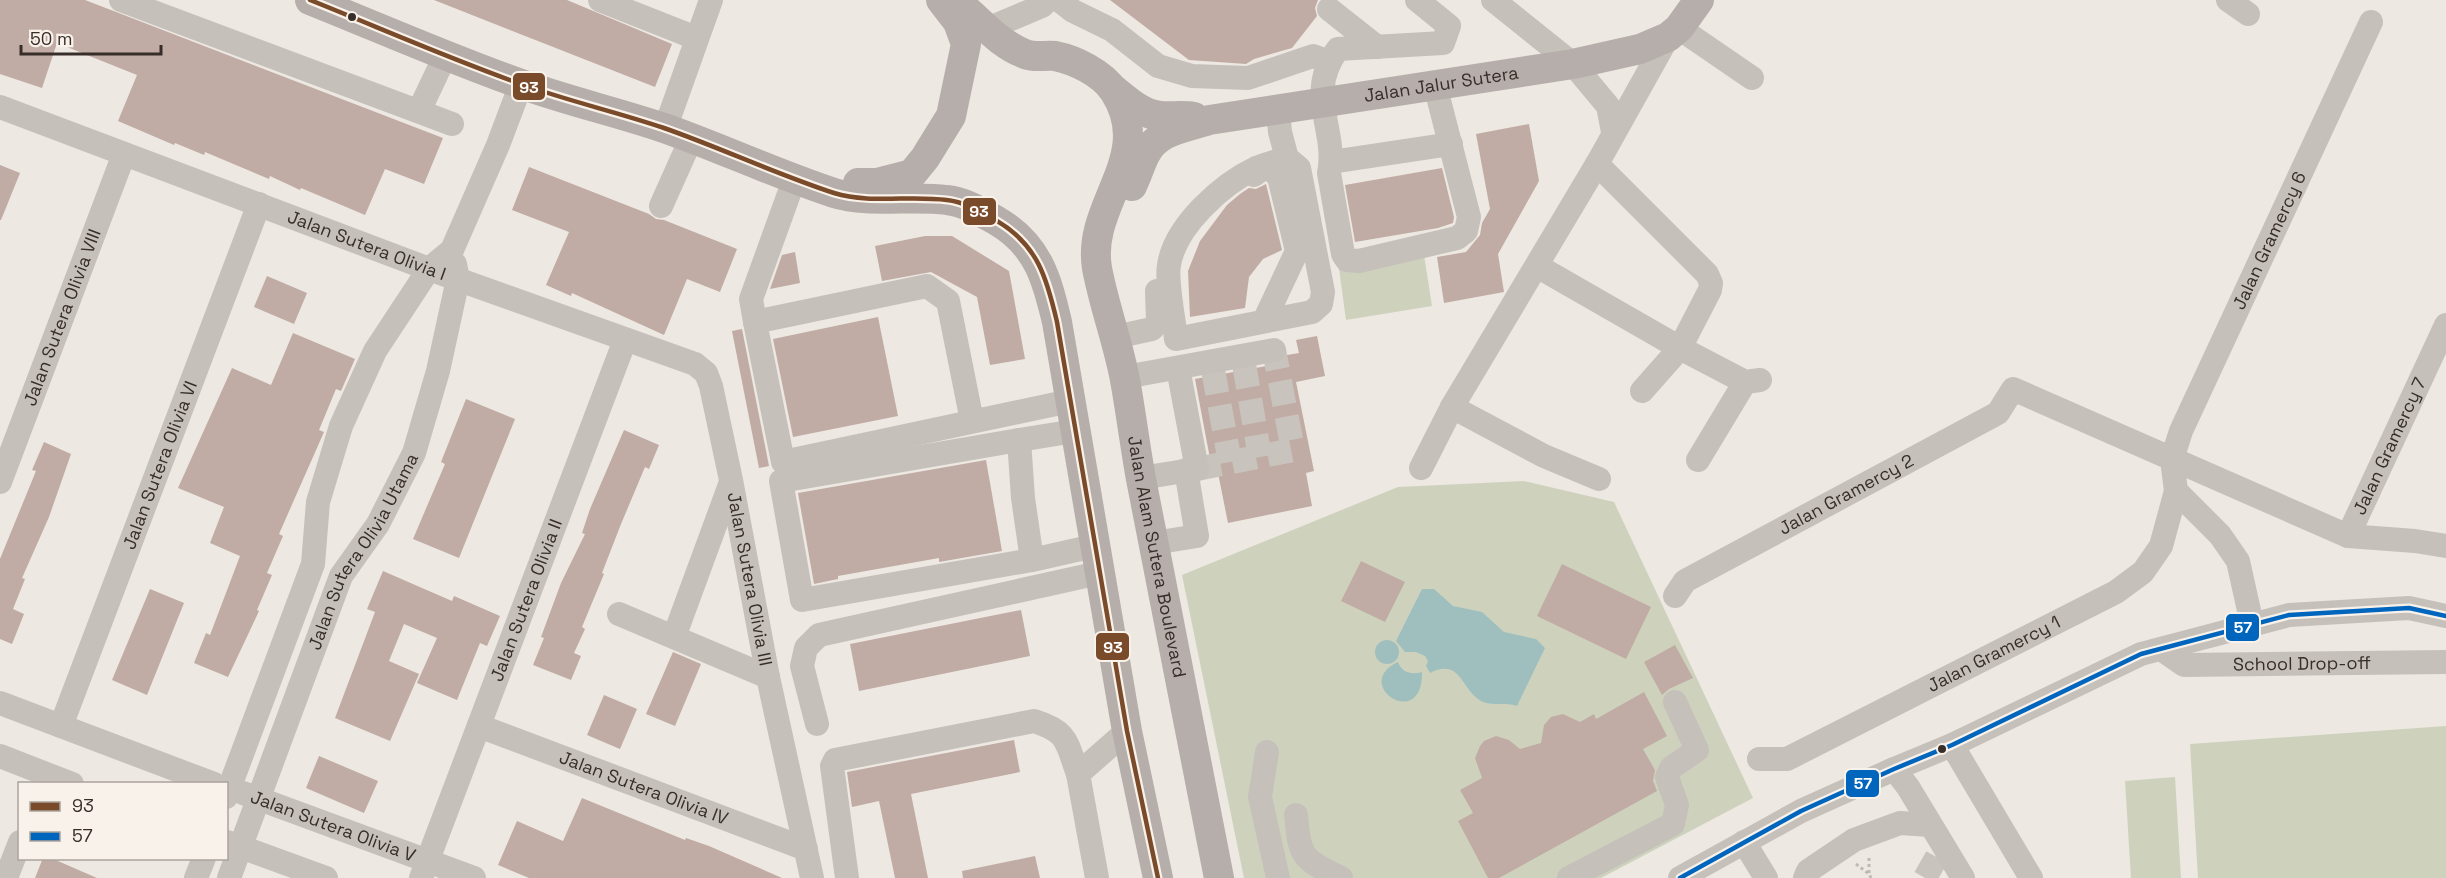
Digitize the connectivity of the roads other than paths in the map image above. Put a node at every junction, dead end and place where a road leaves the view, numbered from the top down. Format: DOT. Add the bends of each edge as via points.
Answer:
graph roads {
  1 [pos="121,0"];
  2 [pos="310,0"];
  3 [pos="600,0"];
  4 [pos="711,0"];
  5 [pos="941,0"];
  6 [pos="954,0"];
  7 [pos="1048,0"];
  8 [pos="1059,0"];
  9 [pos="1417,0"];
  10 [pos="1700,0"];
  11 [pos="2228,0"];
  12 [pos="1505,4"];
  13 [pos="1329,9"];
  14 [pos="2248,14"];
  15 [pos="1674,21"];
  16 [pos="2371,22"];
  17 [pos="987,29"];
  18 [pos="696,38"];
  19 [pos="1377,46"];
  20 [pos="446,54"];
  21 [pos="1585,60"];
  22 [pos="1329,62"];
  23 [pos="1752,78"];
  24 [pos="521,84"];
  25 [pos="1434,86"];
  26 [pos="1113,89"];
  27 [pos="1322,104"];
  28 [pos="0,107"];
  29 [pos="419,111"];
  30 [pos="1269,112"];
  31 [pos="1209,120"];
  32 [pos="452,124"];
  33 [pos="1613,132"];
  34 [pos="684,137"];
  35 [pos="1451,144"];
  36 [pos="124,154"];
  37 [pos="1280,160"];
  38 [pos="1331,162"];
  39 [pos="1597,164"];
  40 [pos="762,165"];
  41 [pos="794,180"];
  42 [pos="1226,187"];
  43 [pos="259,204"];
  44 [pos="664,208"];
  45 [pos="1097,238"];
  46 [pos="452,250"];
  47 [pos="1537,266"];
  48 [pos="1168,268"];
  49 [pos="429,269"];
  50 [pos="458,279"];
  51 [pos="1264,321"];
  52 [pos="755,322"];
  53 [pos="2446,325"];
  54 [pos="1176,339"];
  55 [pos="625,340"];
  56 [pos="1680,348"];
  57 [pos="1274,350"];
  58 [pos="1119,356"];
  59 [pos="695,364"];
  60 [pos="1178,368"];
  61 [pos="1642,391"];
  62 [pos="1070,400"];
  63 [pos="1452,407"];
  64 [pos="972,421"];
  65 [pos="1075,431"];
  66 [pos="1019,440"];
  67 [pos="2172,459"];
  68 [pos="1698,460"];
  69 [pos="1422,468"];
  70 [pos="1186,471"];
  71 [pos="1141,478"];
  72 [pos="1599,479"];
  73 [pos="731,480"];
  74 [pos="0,482"];
  75 [pos="2176,491"];
  76 [pos="2348,536"];
  77 [pos="1154,543"];
  78 [pos="2446,546"];
  79 [pos="1096,559"];
  80 [pos="1032,560"];
  81 [pos="313,564"];
  82 [pos="341,576"];
  83 [pos="1675,596"];
  84 [pos="619,614"];
  85 [pos="2446,616"];
  86 [pos="2252,624"];
  87 [pos="674,637"];
  88 [pos="2161,649"];
  89 [pos="2446,662"];
  90 [pos="768,677"];
  91 [pos="1675,702"];
  92 [pos="0,703"];
  93 [pos="817,724"];
  94 [pos="61,726"];
  95 [pos="479,726"];
  96 [pos="1127,731"];
  97 [pos="1952,745"];
  98 [pos="1267,752"];
  99 [pos="0,756"];
  100 [pos="1759,759"];
  101 [pos="1894,769"];
  102 [pos="1078,774"];
  103 [pos="43,778"];
  104 [pos="66,782"];
  105 [pos="206,782"];
  106 [pos="227,782"];
  107 [pos="228,790"];
  108 [pos="259,798"];
  109 [pos="1296,815"];
  110 [pos="1930,825"];
  111 [pos="1744,842"];
  112 [pos="234,844"];
  113 [pos="18,847"];
  114 [pos="806,849"];
  115 [pos="203,860"];
  116 [pos="425,869"];
  117 [pos="2026,870"];
  118 [pos="6,878"];
  119 [pos="196,878"];
  120 [pos="229,878"];
  121 [pos="326,878"];
  122 [pos="474,878"];
  123 [pos="812,878"];
  124 [pos="847,878"];
  125 [pos="1097,878"];
  126 [pos="1158,878"];
  127 [pos="1219,878"];
  128 [pos="1278,878"];
  129 [pos="1341,878"];
  130 [pos="1569,878"];
  131 [pos="1680,878"];
  132 [pos="1766,878"];
  133 [pos="1805,878"];
  134 [pos="1962,878"];
  1 -- 29 [label="street"];
  2 -- 20 [label="main road"];
  3 -- 18 [label="street"];
  4 -- 18 [label="street"];
  5 -- 40 [label="main road" via="958,22 966,44 951,116 912,174 878,183 847,183 796,165"];
  6 -- 17 [label="main road, Jalan Jalur Sutera"];
  7 -- 17 [label="street"];
  8 -- 22 [label="street" via="1112,30 1158,66 1192,76 1248,78 1313,56"];
  9 -- 19 [label="street" via="1449,26 1443,43"];
  10 -- 15 [label="main road"];
  11 -- 14 [label="street"];
  12 -- 21 [label="street"];
  13 -- 19 [label="street"];
  15 -- 21 [label="main road, Jalan Jalur Sutera" via="1640,49"];
  15 -- 23 [label="street"];
  15 -- 33 [label="street"];
  16 -- 67 [label="street, Jalan Gramercy 6" via="2181,431"];
  17 -- 26 [label="main road, Jalan Jalur Sutera" via="1004,44 1028,56 1054,56 1077,63"];
  18 -- 34 [label="street"];
  19 -- 22 [label="street" via="1338,49"];
  20 -- 24 [label="main road"];
  20 -- 29 [label="street"];
  21 -- 25 [label="main road, Jalan Jalur Sutera"];
  21 -- 33 [label="street" via="1608,106"];
  22 -- 27 [label="street"];
  24 -- 34 [label="main road"];
  24 -- 46 [label="street, Jalan Sutera Olivia Utama"];
  25 -- 27 [label="main road, Jalan Jalur Sutera"];
  25 -- 35 [label="street"];
  26 -- 31 [label="main road, Jalan Jalur Sutera" via="1142,112"];
  26 -- 45 [label="main road, Jalan Jalur Sutera" via="1126,115 1129,137 1125,160"];
  27 -- 30 [label="main road, Jalan Jalur Sutera"];
  27 -- 38 [label="street"];
  28 -- 36 [label="street, Jalan Sutera Olivia I"];
  29 -- 32 [label="street"];
  30 -- 31 [label="main road, Jalan Jalur Sutera"];
  30 -- 37 [label="street" via="1280,132"];
  31 -- 45 [label="main road, Jalan Jalur Sutera" via="1163,134 1154,142 1121,205"];
  33 -- 39 [label="street"];
  34 -- 40 [label="main road"];
  34 -- 44 [label="street"];
  35 -- 38 [label="street"];
  35 -- 38 [label="street" via="1469,217 1466,231 1457,238 1359,261 1350,262 1343,255 1329,173"];
  36 -- 43 [label="street, Jalan Sutera Olivia I"];
  36 -- 74 [label="street, Jalan Sutera Olivia VIII"];
  37 -- 42 [label="street" via="1256,168"];
  37 -- 51 [label="street" via="1299,168 1323,292 1321,304 1312,312"];
  39 -- 47 [label="street"];
  39 -- 56 [label="street" via="1710,279 1710,290"];
  40 -- 41 [label="main road"];
  41 -- 52 [label="street" via="750,299"];
  41 -- 62 [label="main road" via="838,194 947,200 969,205 1000,222 1030,249 1048,281"];
  42 -- 48 [label="street" via="1185,229"];
  42 -- 51 [label="street" via="1233,189 1262,170 1272,169 1279,177 1297,251"];
  43 -- 49 [label="street, Jalan Sutera Olivia I"];
  43 -- 94 [label="street, Jalan Sutera Olivia VI"];
  45 -- 58 [label="main road, Jalan Alam Sutera Boulevard" via="1097,266"];
  46 -- 49 [label="street, Jalan Sutera Olivia Utama"];
  46 -- 50 [label="street, Jalan Sutera Olivia Utama"];
  47 -- 56 [label="street"];
  47 -- 63 [label="street"];
  48 -- 54 [label="street"];
  48 -- 58 [label="street" via="1156,292 1158,322"];
  49 -- 50 [label="street, Jalan Sutera Olivia I"];
  49 -- 81 [label="street, Jalan Sutera Olivia Utama" via="375,351 341,426 318,502"];
  50 -- 55 [label="street, Jalan Sutera Olivia I"];
  50 -- 82 [label="street, Jalan Sutera Olivia Utama" via="414,453 378,524"];
  51 -- 54 [label="street"];
  52 -- 64 [label="street" via="927,286 948,301"];
  52 -- 64 [label="street" via="783,462"];
  53 -- 76 [label="street, Jalan Gramercy 7"];
  54 -- 58 [label="street"];
  55 -- 59 [label="street, Jalan Sutera Olivia I"];
  55 -- 95 [label="street, Jalan Sutera Olivia II"];
  56 -- 61 [label="street"];
  56 -- 68 [label="street" via="1752,381"];
  57 -- 60 [label="street" via="1212,366"];
  58 -- 60 [label="street"];
  58 -- 71 [label="main road, Jalan Alam Sutera Boulevard"];
  59 -- 73 [label="street, Jalan Sutera Olivia III" via="706,373 711,386"];
  60 -- 70 [label="street" via="1197,469"];
  62 -- 64 [label="street"];
  62 -- 65 [label="main road"];
  63 -- 69 [label="street"];
  63 -- 72 [label="street" via="1544,456"];
  65 -- 66 [label="street"];
  65 -- 79 [label="main road"];
  66 -- 80 [label="street"];
  66 -- 80 [label="street" via="781,481 802,600"];
  67 -- 75 [label="street"];
  67 -- 76 [label="street"];
  67 -- 83 [label="street, Jalan Gramercy 2" via="2013,389 1998,413 1684,581"];
  70 -- 71 [label="street"];
  70 -- 77 [label="street" via="1197,536"];
  71 -- 77 [label="main road, Jalan Alam Sutera Boulevard"];
  73 -- 87 [label="street, Jalan Sutera Olivia III"];
  73 -- 90 [label="street, Jalan Sutera Olivia III"];
  75 -- 86 [label="street" via="2220,535 2238,561"];
  75 -- 100 [label="street, Jalan Gramercy 1" via="2161,546 2143,572 2116,592 1787,759"];
  76 -- 78 [label="street"];
  77 -- 127 [label="main road, Jalan Alam Sutera Boulevard"];
  79 -- 80 [label="street"];
  79 -- 93 [label="street" via="819,635 806,648 802,666"];
  79 -- 96 [label="main road"];
  81 -- 82 [label="street"];
  81 -- 106 [label="street, Jalan Sutera Olivia Utama"];
  82 -- 108 [label="street, Jalan Sutera Olivia Utama"];
  84 -- 87 [label="street, Jalan Sutera Olivia III"];
  85 -- 86 [label="street" via="2409,608 2289,615"];
  86 -- 88 [label="street"];
  87 -- 90 [label="street, Jalan Sutera Olivia III"];
  88 -- 89 [label="street, School Drop-off" via="2184,665"];
  88 -- 97 [label="street" via="2141,654"];
  90 -- 114 [label="street, Jalan Sutera Olivia III"];
  91 -- 130 [label="street" via="1697,750 1671,768 1667,777 1677,805 1673,824"];
  92 -- 94 [label="street, Jalan Sutera Olivia V"];
  94 -- 105 [label="street, Jalan Sutera Olivia V"];
  95 -- 114 [label="street, Jalan Sutera Olivia IV"];
  95 -- 116 [label="street, Jalan Sutera Olivia II"];
  96 -- 102 [label="street"];
  96 -- 126 [label="main road"];
  97 -- 101 [label="street"];
  97 -- 117 [label="street"];
  98 -- 128 [label="street" via="1260,796"];
  99 -- 103 [label="street"];
  101 -- 110 [label="street"];
  101 -- 111 [label="street"];
  102 -- 124 [label="street" via="1066,741 1055,728 1034,721 835,760 832,765"];
  102 -- 125 [label="street"];
  103 -- 104 [label="street"];
  107 -- 108 [label="street, Jalan Sutera Olivia V"];
  108 -- 112 [label="street, Jalan Sutera Olivia Utama"];
  108 -- 116 [label="street, Jalan Sutera Olivia V"];
  109 -- 129 [label="street" via="1299,848 1308,861"];
  110 -- 133 [label="street" via="1900,823 1854,840 1808,871"];
  110 -- 134 [label="street"];
  111 -- 131 [label="street"];
  111 -- 132 [label="street"];
  112 -- 120 [label="street, Jalan Sutera Olivia Utama"];
  112 -- 121 [label="street"];
  113 -- 118 [label="street"];
  114 -- 123 [label="street, Jalan Sutera Olivia III"];
  115 -- 119 [label="street"];
  116 -- 122 [label="street, Jalan Sutera Olivia V"];
}
